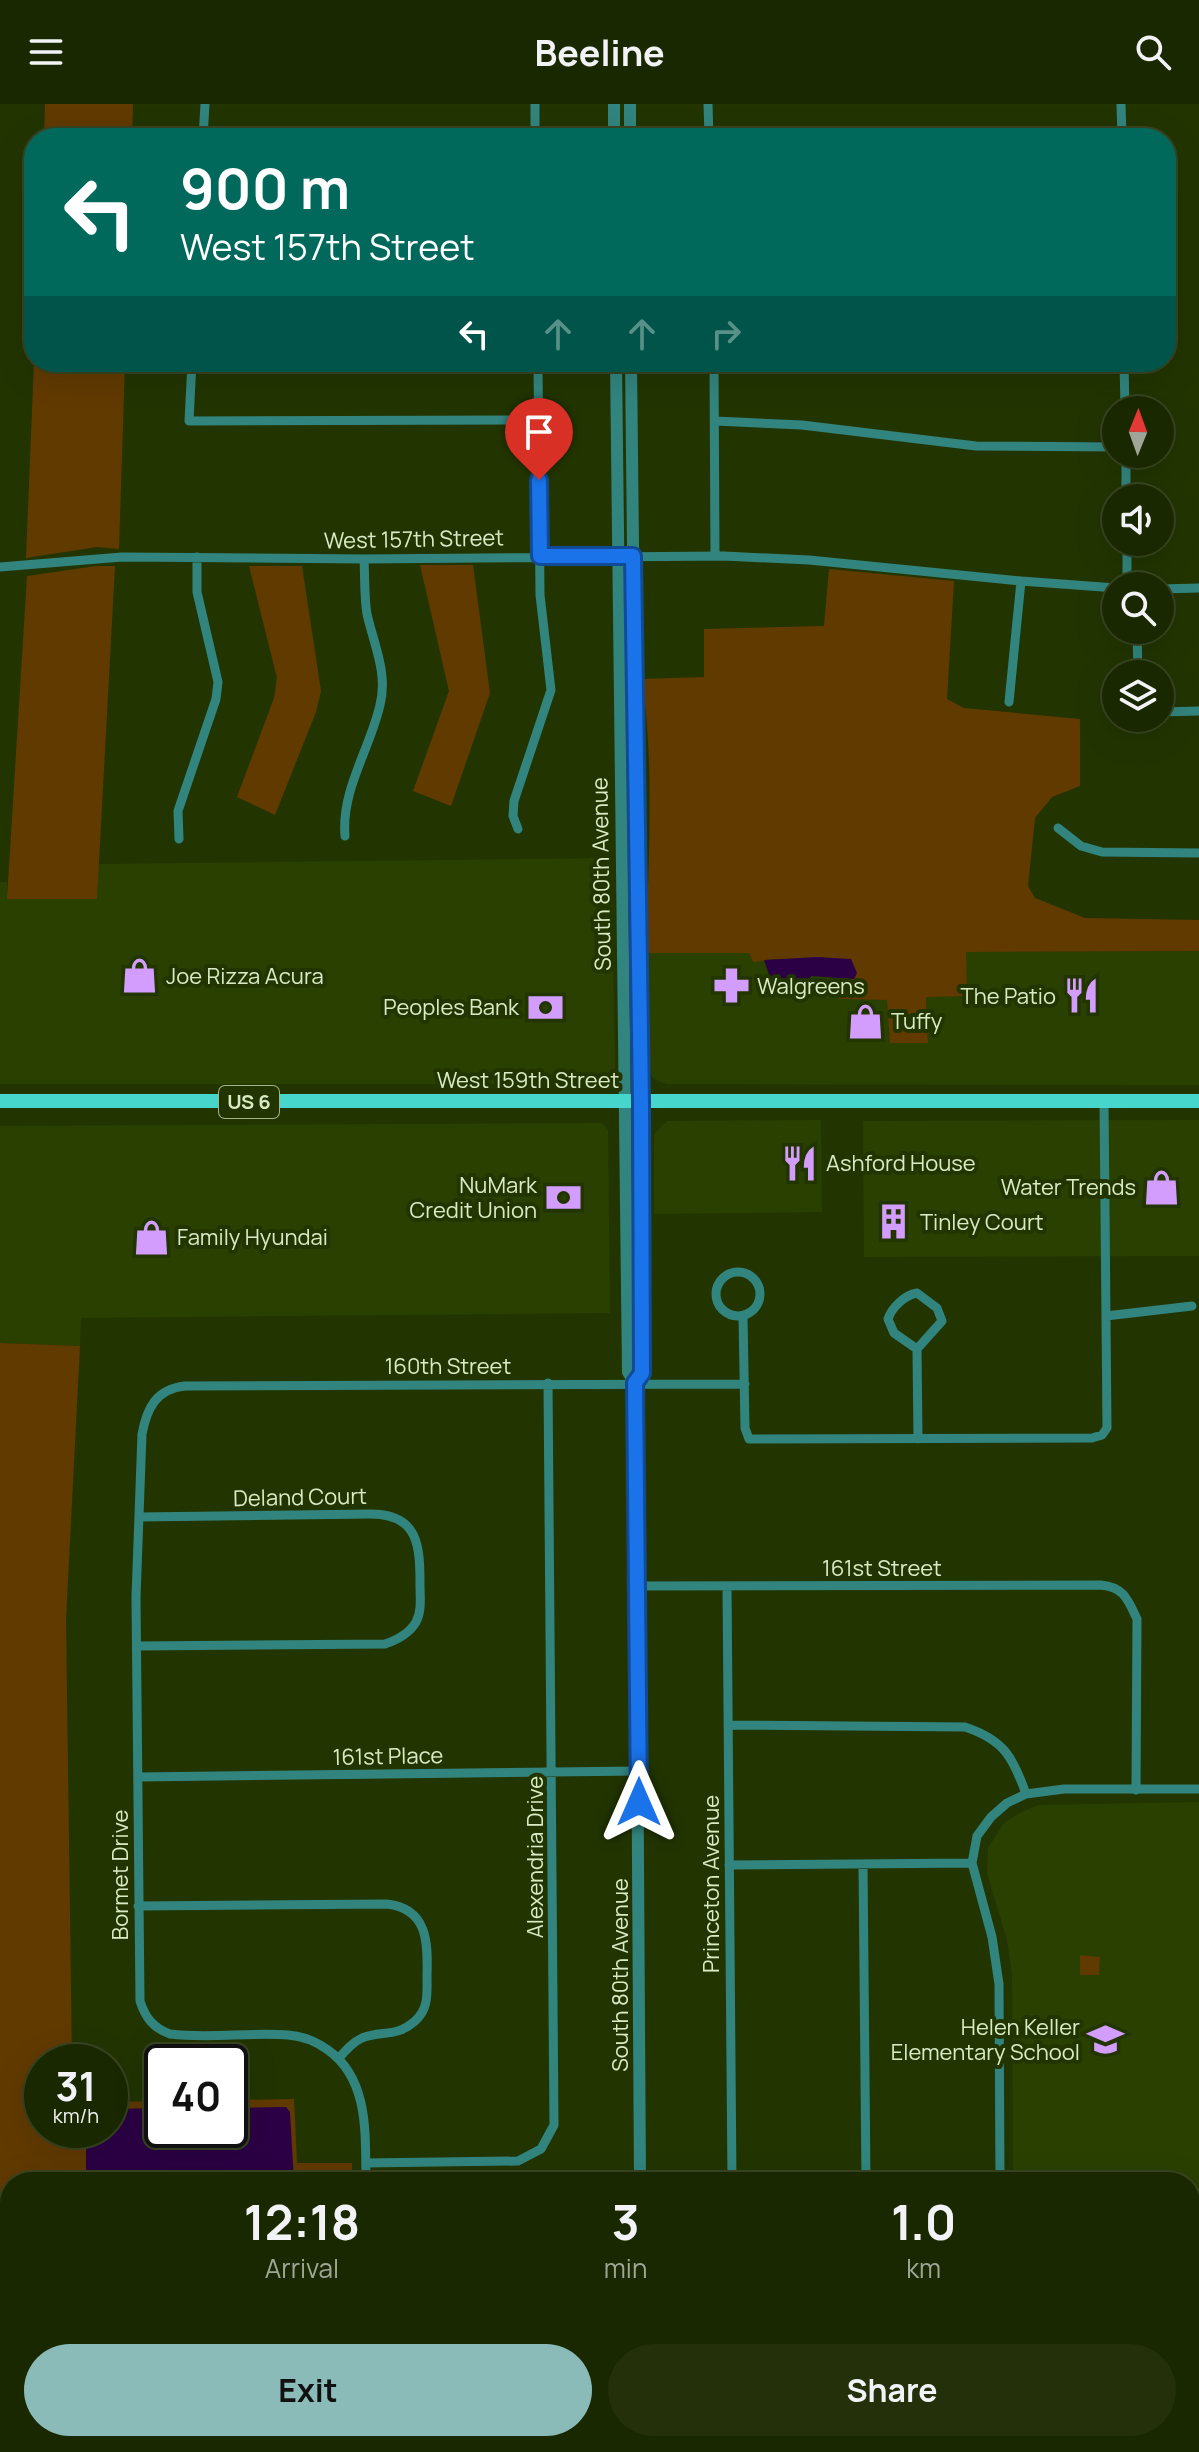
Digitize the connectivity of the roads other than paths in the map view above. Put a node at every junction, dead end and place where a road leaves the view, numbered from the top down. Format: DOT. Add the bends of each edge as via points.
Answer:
graph roads {
  1 [pos="205,104"];
  2 [pos="535,104"];
  3 [pos="614,104"];
  4 [pos="630,104"];
  5 [pos="708,104"];
  6 [pos="1121,104"];
  7 [pos="204,128"];
  8 [pos="535,128"];
  9 [pos="614,128"];
  10 [pos="630,128"];
  11 [pos="709,128"];
  12 [pos="1122,128"];
  13 [pos="191,372"];
  14 [pos="538,372"];
  15 [pos="616,372"];
  16 [pos="631,372"];
  17 [pos="714,372"];
  18 [pos="1124,372"];
  19 [pos="1125,396"];
  20 [pos="538,420"];
  21 [pos="715,421"];
  22 [pos="1102,447"];
  23 [pos="540,556"];
  24 [pos="618,556"];
  25 [pos="633,556"];
  26 [pos="715,556"];
  27 [pos="197,557"];
  28 [pos="364,559"];
  29 [pos="0,567"];
  30 [pos="1021,581"];
  31 [pos="1102,587"];
  32 [pos="1199,588"];
  33 [pos="1174,589"];
  34 [pos="1009,702"];
  35 [pos="1199,711"];
  36 [pos="1174,712"];
  37 [pos="1058,828"];
  38 [pos="518,829"];
  39 [pos="345,836"];
  40 [pos="179,839"];
  41 [pos="1199,853"];
  42 [pos="0,1101"];
  43 [pos="1104,1101"];
  44 [pos="1199,1101"];
  45 [pos="624,1102"];
  46 [pos="641,1102"];
  47 [pos="1192,1306"];
  48 [pos="743,1316"];
  49 [pos="1106,1316"];
  50 [pos="917,1349"];
  51 [pos="548,1383"];
  52 [pos="635,1383"];
  53 [pos="745,1384"];
  54 [pos="155,1399"];
  55 [pos="918,1439"];
  56 [pos="139,1517"];
  57 [pos="637,1586"];
  58 [pos="727,1586"];
  59 [pos="137,1646"];
  60 [pos="728,1725"];
  61 [pos="639,1771"];
  62 [pos="552,1772"];
  63 [pos="138,1777"];
  64 [pos="1199,1789"];
  65 [pos="1136,1790"];
  66 [pos="1026,1794"];
  67 [pos="972,1863"];
  68 [pos="863,1864"];
  69 [pos="729,1865"];
  70 [pos="138,1906"];
  71 [pos="339,2058"];
  72 [pos="366,2163"];
  73 [pos="366,2172"];
  74 [pos="640,2172"];
  75 [pos="732,2172"];
  76 [pos="866,2172"];
  77 [pos="1000,2172"];
  1 -- 7 [label="street"];
  2 -- 8 [label="street"];
  3 -- 9 [label="street"];
  4 -- 10 [label="street"];
  5 -- 11 [label="street"];
  6 -- 12 [label="street"];
  13 -- 20 [label="street" via="189,421"];
  14 -- 20 [label="street"];
  15 -- 24 [label="street, South 80th Avenue"];
  16 -- 25 [label="street, South 80th Avenue"];
  17 -- 21 [label="street"];
  18 -- 19 [label="street"];
  20 -- 23 [label="street"];
  21 -- 22 [label="street" via="802,425 976,446"];
  21 -- 26 [label="street"];
  23 -- 24 [label="street, West 157th Street"];
  23 -- 28 [label="street, West 157th Street"];
  23 -- 38 [label="street" via="551,690 514,801"];
  24 -- 25 [label="street, West 157th Street"];
  24 -- 45 [label="street, South 80th Avenue"];
  25 -- 26 [label="street, West 157th Street"];
  25 -- 46 [label="street, South 80th Avenue"];
  26 -- 30 [label="street, West 157th Street"];
  27 -- 28 [label="street, West 157th Street"];
  27 -- 29 [label="street, West 157th Street"];
  27 -- 40 [label="street" via="197,592 218,682 178,811"];
  28 -- 39 [label="street" via="367,612 382,681 380,705 345,807"];
  30 -- 31 [label="street, West 157th Street"];
  30 -- 34 [label="street"];
  32 -- 33 [label="street"];
  35 -- 36 [label="street"];
  37 -- 41 [label="street" via="1081,846 1102,852"];
  42 -- 45 [label="main road, West 159th Street / US 6"];
  43 -- 44 [label="main road, West 159th Street / US 6"];
  43 -- 46 [label="main road, West 159th Street / US 6"];
  43 -- 49 [label="street"];
  45 -- 46 [label="main road, West 159th Street / US 6"];
  45 -- 52 [label="street, South 80th Avenue" via="628,1372"];
  46 -- 52 [label="street, South 80th Avenue" via="642,1373"];
  47 -- 49 [label="street"];
  48 -- 48 [label="street" via="760,1301 759,1286 749,1274 734,1272 721,1279 716,1298 723,1311"];
  48 -- 53 [label="street"];
  49 -- 55 [label="street" via="1107,1428 1102,1435"];
  50 -- 50 [label="street" via="894,1333 888,1319 899,1303 917,1293 937,1308 942,1321"];
  50 -- 55 [label="street"];
  51 -- 52 [label="street, 160th Street"];
  51 -- 54 [label="street, 160th Street" via="185,1386"];
  51 -- 62 [label="street, Alexendria Drive"];
  52 -- 53 [label="street, 160th Street"];
  52 -- 57 [label="street, South 80th Avenue"];
  53 -- 55 [label="street" via="749,1439"];
  54 -- 56 [label="street, Bormet Drive" via="142,1434"];
  56 -- 59 [label="street, Bormet Drive"];
  56 -- 59 [label="street, Deland Court" via="390,1516 408,1527 419,1543 420,1605 411,1628 385,1644"];
  57 -- 58 [label="street, 161st Street"];
  57 -- 61 [label="street, South 80th Avenue"];
  58 -- 60 [label="street, Princeton Avenue"];
  58 -- 65 [label="street, 161st Street" via="1117,1588 1137,1619"];
  59 -- 63 [label="street, Bormet Drive"];
  60 -- 66 [label="street" via="965,1727 1002,1747"];
  60 -- 69 [label="street, Princeton Avenue"];
  61 -- 62 [label="street, 161st Place"];
  61 -- 74 [label="street, South 80th Avenue"];
  62 -- 63 [label="street, 161st Place"];
  62 -- 72 [label="street, Alexendria Drive" via="555,2118 548,2141 518,2161"];
  63 -- 70 [label="street, Bormet Drive"];
  64 -- 65 [label="street"];
  65 -- 66 [label="street"];
  66 -- 67 [label="street" via="991,1817 977,1836"];
  67 -- 68 [label="street"];
  67 -- 77 [label="street" via="998,1973"];
  68 -- 69 [label="street"];
  68 -- 76 [label="street"];
  69 -- 75 [label="street, Princeton Avenue"];
  70 -- 71 [label="street, Bormet Drive" via="140,2001 154,2026 181,2035 293,2035"];
  70 -- 71 [label="street" via="386,1904 414,1916 428,1943 423,2012 401,2032 359,2039"];
  71 -- 72 [label="street" via="359,2092"];
  72 -- 73 [label="street"];
}
